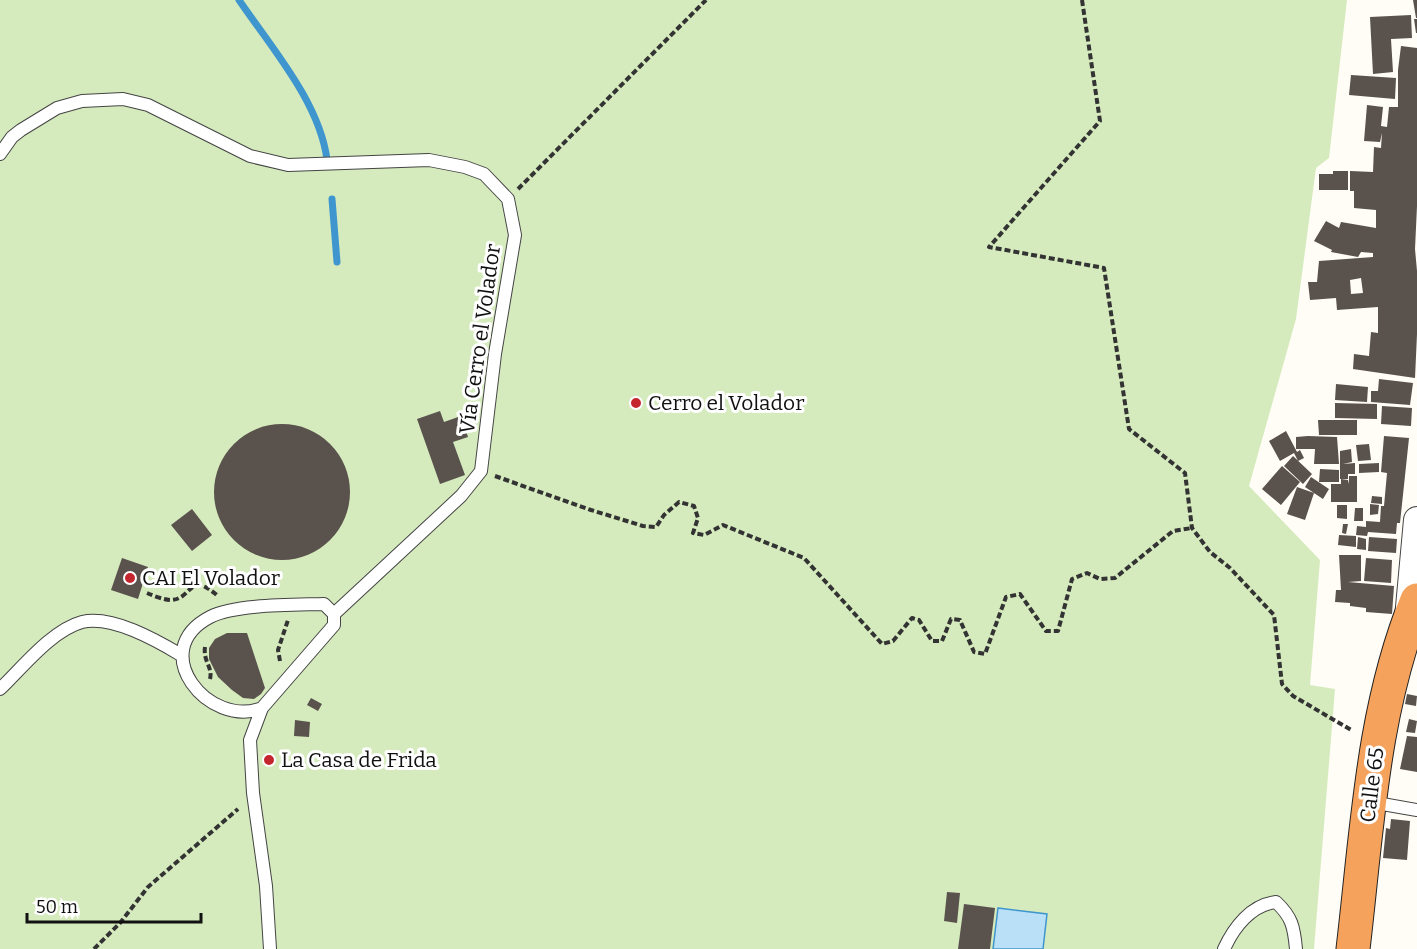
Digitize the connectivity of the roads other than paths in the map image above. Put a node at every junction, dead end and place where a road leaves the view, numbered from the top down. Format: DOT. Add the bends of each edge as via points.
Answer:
graph roads {
  1 [pos="0,154"];
  2 [pos="1417,520"];
  3 [pos="1412,612"];
  4 [pos="334,614"];
  5 [pos="181,655"];
  6 [pos="0,689"];
  7 [pos="262,708"];
  8 [pos="1370,801"];
  9 [pos="1417,810"];
  10 [pos="270,949"];
  11 [pos="1224,949"];
  12 [pos="1296,949"];
  13 [pos="1353,949"];
  1 -- 4 [label="lane, Vía Cerro el Volador" via="21,130 57,108 82,101 123,99 148,105 250,156 288,165 429,160 484,174 508,199 515,235 481,471 461,496"];
  2 -- 3 [label="street"];
  3 -- 8 [label="highway, Calle 65" via="1377,742"];
  4 -- 5 [label="lane" via="324,604 222,612 203,621 191,634"];
  4 -- 7 [label="lane" via="334,625"];
  5 -- 6 [label="lane" via="114,624 81,622 57,635"];
  5 -- 7 [label="lane" via="186,674 210,701 227,711 243,713"];
  7 -- 10 [label="lane" via="250,740"];
  8 -- 9 [label="lane"];
  8 -- 13 [label="highway, Calle 65"];
  11 -- 12 [label="lane" via="1245,916 1264,903 1276,902 1288,913"];
}
